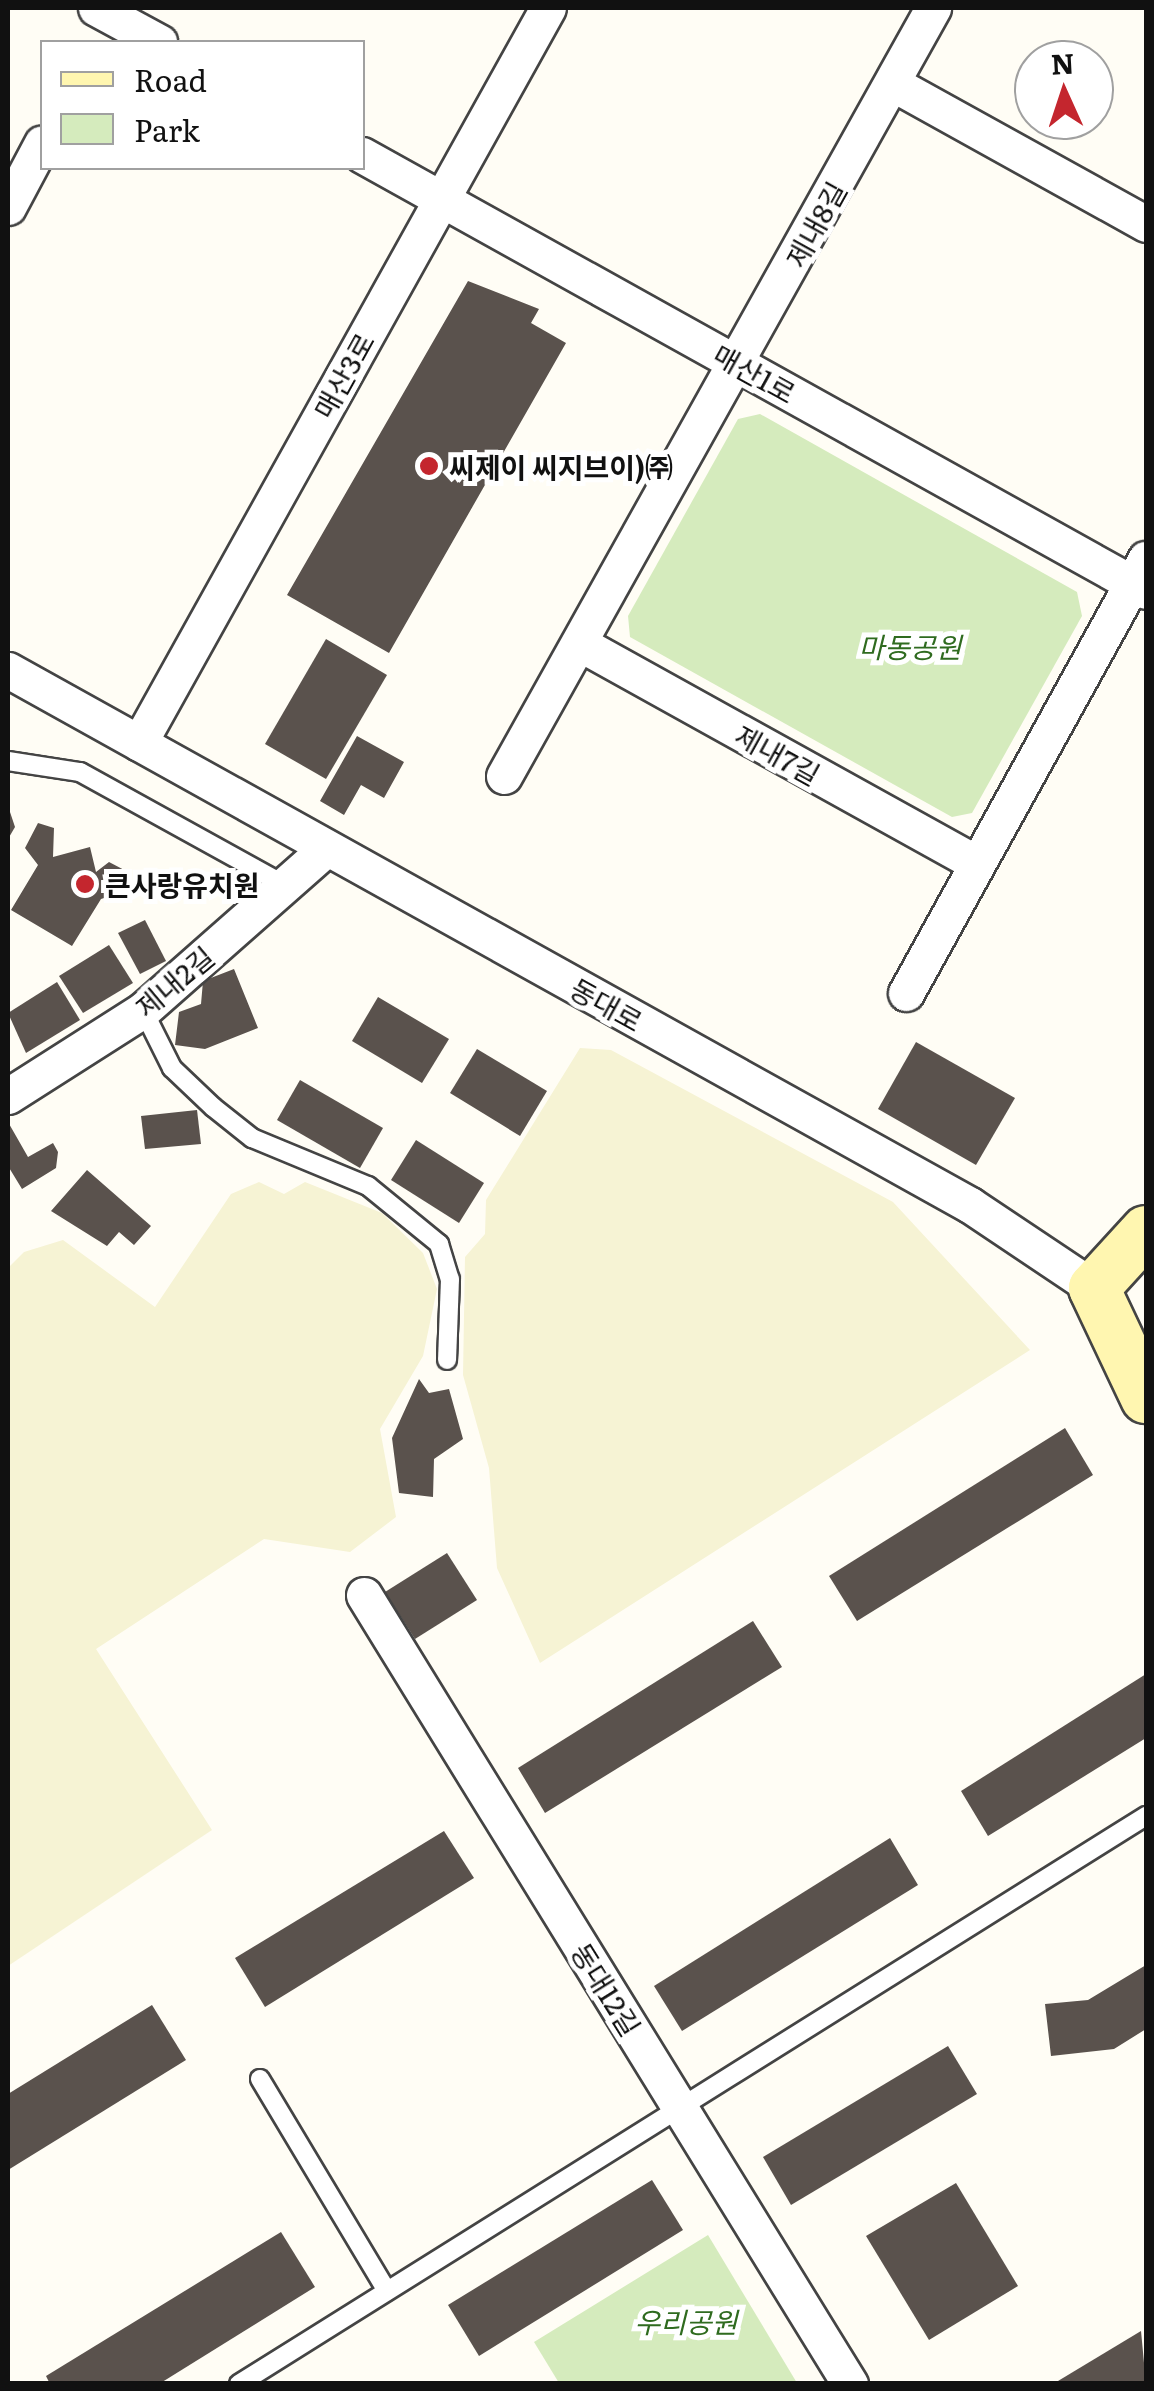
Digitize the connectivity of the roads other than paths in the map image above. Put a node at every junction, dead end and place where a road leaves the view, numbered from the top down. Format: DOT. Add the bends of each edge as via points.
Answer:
graph roads {
  1 [pos="548,8"];
  2 [pos="934,8"];
  3 [pos="105,18"];
  4 [pos="154,40"];
  5 [pos="892,83"];
  6 [pos="40,147"];
  7 [pos="365,158"];
  8 [pos="441,199"];
  9 [pos="8,207"];
  10 [pos="1146,224"];
  11 [pos="738,364"];
  12 [pos="1142,578"];
  13 [pos="580,643"];
  14 [pos="8,670"];
  15 [pos="140,743"];
  16 [pos="8,761"];
  17 [pos="504,776"];
  18 [pos="327,848"];
  19 [pos="977,864"];
  20 [pos="286,885"];
  21 [pos="906,993"];
  22 [pos="143,1010"];
  23 [pos="8,1096"];
  24 [pos="1146,1231"];
  25 [pos="1094,1288"];
  26 [pos="446,1360"];
  27 [pos="1146,1398"];
  28 [pos="364,1595"];
  29 [pos="1146,1816"];
  30 [pos="260,2079"];
  31 [pos="679,2106"];
  32 [pos="387,2290"];
  33 [pos="239,2384"];
  34 [pos="850,2384"];
  1 -- 8 [label="street, 매산3로"];
  2 -- 5 [label="street, 제내8길"];
  3 -- 4 [label="street"];
  5 -- 10 [label="street"];
  5 -- 11 [label="street, 제내8길"];
  6 -- 9 [label="street"];
  7 -- 8 [label="street, 매산1로"];
  8 -- 11 [label="street, 매산1로"];
  8 -- 15 [label="street, 매산3로"];
  11 -- 12 [label="street, 매산1로"];
  11 -- 13 [label="street"];
  12 -- 19 [label="street"];
  13 -- 17 [label="street"];
  13 -- 19 [label="street, 제내7길"];
  14 -- 15 [label="street, 동대로"];
  15 -- 18 [label="street, 동대로"];
  16 -- 20 [label="lane" via="80,772"];
  18 -- 20 [label="street, 제내2길"];
  18 -- 25 [label="street, 동대로" via="970,1205"];
  19 -- 21 [label="street"];
  20 -- 22 [label="street, 제내2길"];
  22 -- 23 [label="street, 제내2길"];
  22 -- 26 [label="lane" via="172,1068 212,1107 252,1138 368,1186 439,1244 450,1279"];
  24 -- 25 [label="street"];
  25 -- 27 [label="street"];
  28 -- 31 [label="street, 동대12길"];
  29 -- 31 [label="lane"];
  30 -- 32 [label="lane"];
  31 -- 32 [label="lane"];
  31 -- 34 [label="street, 동대12길"];
  32 -- 33 [label="lane"];
}
